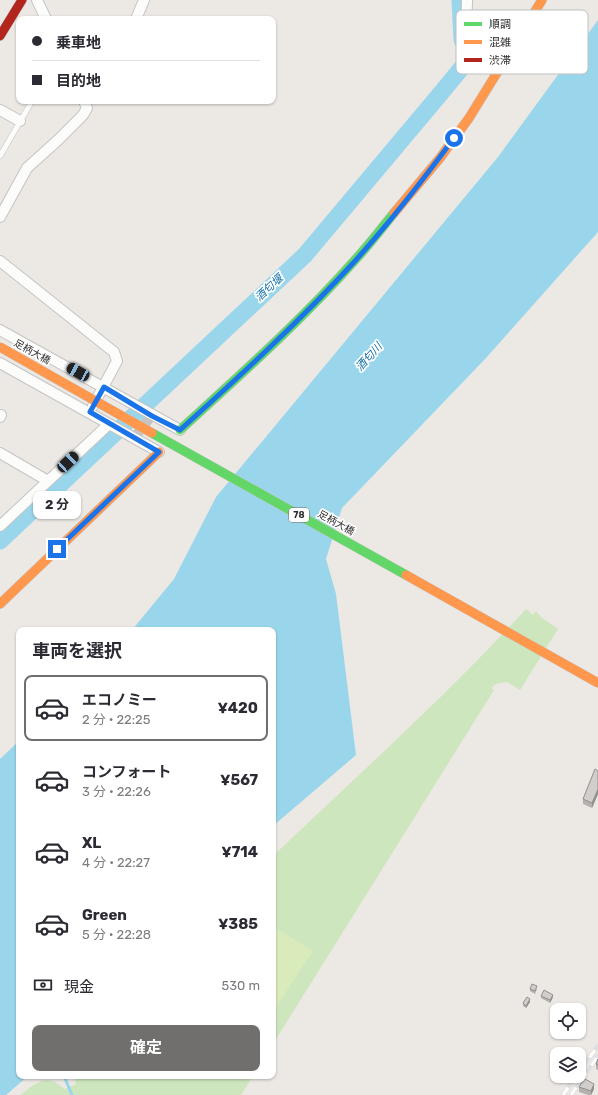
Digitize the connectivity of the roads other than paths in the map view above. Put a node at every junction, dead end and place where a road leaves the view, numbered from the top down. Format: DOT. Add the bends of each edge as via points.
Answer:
graph roads {
  1 [pos="22,0"];
  2 [pos="37,0"];
  3 [pos="144,0"];
  4 [pos="542,0"];
  5 [pos="536,10"];
  6 [pos="45,16"];
  7 [pos="137,16"];
  8 [pos="0,36"];
  9 [pos="497,74"];
  10 [pos="30,104"];
  11 [pos="87,104"];
  12 [pos="0,110"];
  13 [pos="20,121"];
  14 [pos="0,156"];
  15 [pos="0,217"];
  16 [pos="0,261"];
  17 [pos="0,330"];
  18 [pos="0,347"];
  19 [pos="0,363"];
  20 [pos="104,387"];
  21 [pos="90,412"];
  22 [pos="115,427"];
  23 [pos="180,430"];
  24 [pos="159,452"];
  25 [pos="0,453"];
  26 [pos="48,481"];
  27 [pos="0,526"];
  28 [pos="0,604"];
  29 [pos="598,683"];
  1 -- 8 [label="street"];
  2 -- 6 [label="street"];
  3 -- 7 [label="street"];
  4 -- 5 [label="street"];
  9 -- 23 [label="street" via="440,158 355,260 304,314"];
  10 -- 13 [label="lane"];
  11 -- 15 [label="street" via="83,115 27,168"];
  12 -- 13 [label="street"];
  13 -- 14 [label="lane"];
  16 -- 20 [label="street" via="114,352 116,361"];
  17 -- 20 [label="street"];
  18 -- 29 [label="street, 足柄大橋 / 78, bridge"];
  19 -- 21 [label="street"];
  20 -- 21 [label="street"];
  20 -- 23 [label="street"];
  21 -- 22 [label="street"];
  22 -- 24 [label="street"];
  22 -- 26 [label="street"];
  24 -- 28 [label="street"];
  25 -- 26 [label="street"];
  26 -- 27 [label="street"];
}
